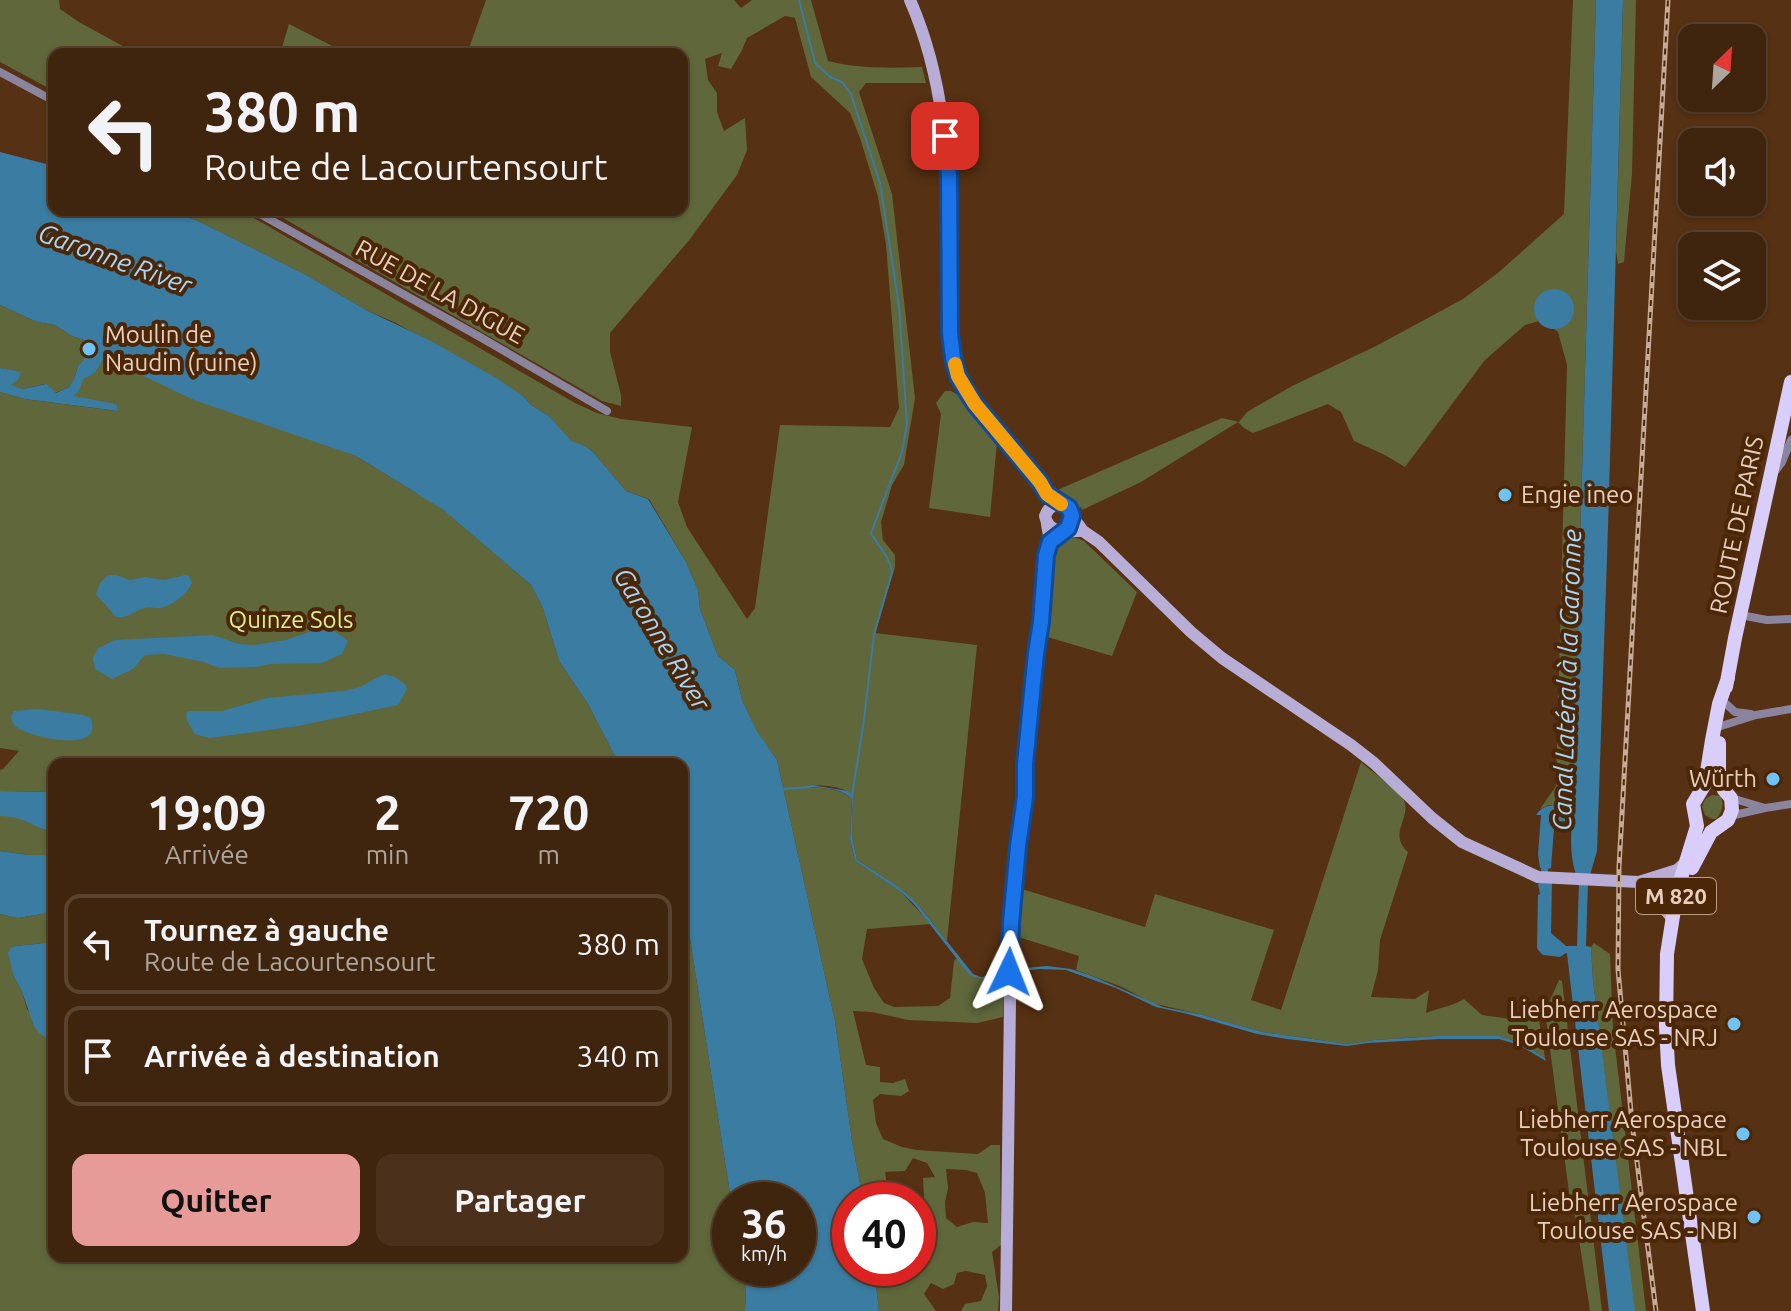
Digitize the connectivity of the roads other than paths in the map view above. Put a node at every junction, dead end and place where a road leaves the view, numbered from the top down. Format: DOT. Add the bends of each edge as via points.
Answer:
graph roads {
  1 [pos="910,0"];
  2 [pos="0,72"];
  3 [pos="48,98"];
  4 [pos="264,216"];
  5 [pos="1791,382"];
  6 [pos="607,411"];
  7 [pos="1787,418"];
  8 [pos="1791,440"];
  9 [pos="1770,477"];
  10 [pos="1047,494"];
  11 [pos="1061,504"];
  12 [pos="1072,516"];
  13 [pos="1047,518"];
  14 [pos="1063,530"];
  15 [pos="1083,531"];
  16 [pos="1050,542"];
  17 [pos="1740,615"];
  18 [pos="1791,619"];
  19 [pos="1728,678"];
  20 [pos="1724,702"];
  21 [pos="1791,709"];
  22 [pos="1756,715"];
  23 [pos="1721,726"];
  24 [pos="1701,791"];
  25 [pos="1727,794"];
  26 [pos="1791,804"];
  27 [pos="1765,808"];
  28 [pos="1730,816"];
  29 [pos="1697,819"];
  30 [pos="1717,826"];
  31 [pos="1685,863"];
  32 [pos="1635,881"];
  33 [pos="1672,918"];
  34 [pos="1668,976"];
  35 [pos="1006,1311"];
  36 [pos="1703,1311"];
  1 -- 10 [label="main road" via="935,70 947,154 953,358 975,404"];
  2 -- 3 [label="street"];
  4 -- 6 [label="street, RUE DE LA DIGUE"];
  5 -- 7 [label="main road, ROUTE DE PARIS / M 820"];
  7 -- 9 [label="main road, ROUTE DE PARIS / M 820"];
  8 -- 9 [label="street"];
  9 -- 17 [label="main road, ROUTE DE PARIS / M 820"];
  10 -- 11 [label="main road"];
  10 -- 13 [label="main road"];
  11 -- 12 [label="main road"];
  11 -- 13 [label="main road" via="1050,507"];
  12 -- 14 [label="main road"];
  12 -- 15 [label="main road"];
  13 -- 14 [label="main road" via="1052,529"];
  13 -- 16 [label="main road"];
  14 -- 15 [label="main road"];
  14 -- 16 [label="main road"];
  15 -- 32 [label="main road" via="1222,658 1351,745 1449,833 1544,878"];
  16 -- 35 [label="main road" via="1011,923"];
  17 -- 18 [label="street"];
  17 -- 19 [label="main road, ROUTE DE PARIS / M 820"];
  19 -- 20 [label="main road, ROUTE DE PARIS / M 820"];
  19 -- 24 [label="main road, ROUTE DE PARIS / M 820"];
  20 -- 22 [label="street" via="1735,712"];
  20 -- 23 [label="main road, ROUTE DE PARIS / M 820"];
  21 -- 22 [label="street"];
  22 -- 23 [label="street"];
  23 -- 25 [label="main road, ROUTE DE PARIS / M 820" via="1719,773"];
  24 -- 25 [label="main road" via="1712,787"];
  24 -- 29 [label="main road, ROUTE DE PARIS / M 820" via="1693,804"];
  25 -- 27 [label="street"];
  25 -- 28 [label="main road, ROUTE DE PARIS / M 820"];
  26 -- 27 [label="street"];
  27 -- 28 [label="street"];
  28 -- 30 [label="main road, ROUTE DE PARIS / M 820"];
  29 -- 30 [label="main road"];
  29 -- 31 [label="main road, ROUTE DE PARIS / M 820"];
  30 -- 34 [label="main road, ROUTE DE PARIS / M 820" via="1690,872"];
  31 -- 32 [label="main road"];
  31 -- 33 [label="main road, ROUTE DE PARIS / M 820"];
  32 -- 33 [label="main road"];
  33 -- 34 [label="main road, ROUTE DE PARIS / M 820"];
  34 -- 36 [label="main road, ROUTE DE PARIS / M 820" via="1668,1065"];
}
